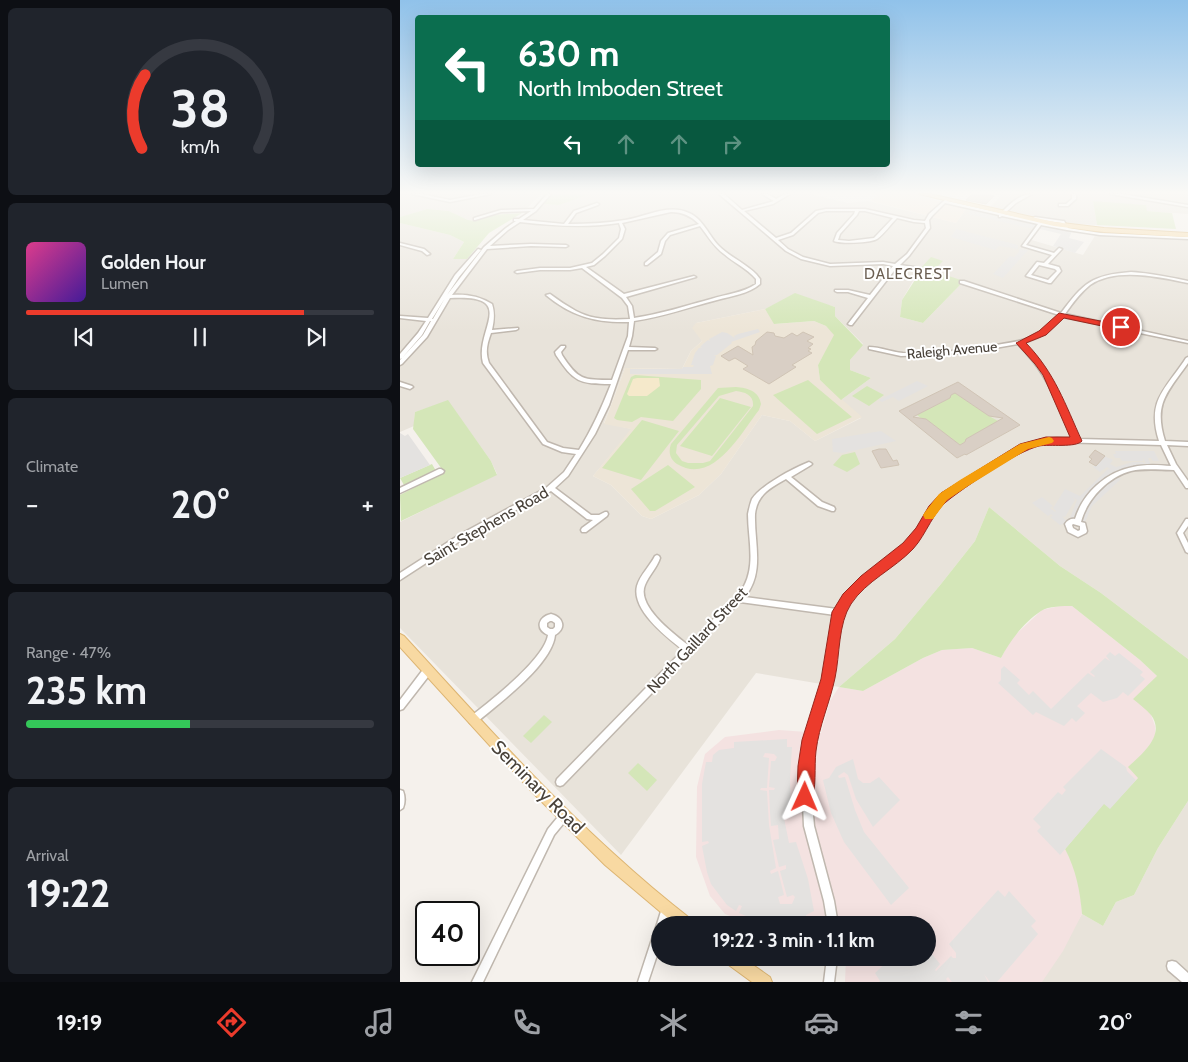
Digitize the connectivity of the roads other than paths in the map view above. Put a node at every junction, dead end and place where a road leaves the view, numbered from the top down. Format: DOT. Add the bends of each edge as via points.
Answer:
graph roads {
  1 [pos="494,240"];
  2 [pos="620,240"];
  3 [pos="663,240"];
  4 [pos="712,240"];
  5 [pos="775,240"];
  6 [pos="836,240"];
  7 [pos="872,240"];
  8 [pos="920,240"];
  9 [pos="1028,240"];
  10 [pos="400,244"];
  11 [pos="566,246"];
  12 [pos="484,248"];
  13 [pos="1060,249"];
  14 [pos="428,254"];
  15 [pos="1055,255"];
  16 [pos="646,264"];
  17 [pos="898,264"];
  18 [pos="1046,264"];
  19 [pos="584,267"];
  20 [pos="918,269"];
  21 [pos="517,272"];
  22 [pos="694,276"];
  23 [pos="962,282"];
  24 [pos="1188,282"];
  25 [pos="837,291"];
  26 [pos="548,295"];
  27 [pos="446,296"];
  28 [pos="623,296"];
  29 [pos="871,297"];
  30 [pos="1062,315"];
  31 [pos="400,317"];
  32 [pos="632,319"];
  33 [pos="428,320"];
  34 [pos="435,320"];
  35 [pos="850,324"];
  36 [pos="516,329"];
  37 [pos="489,332"];
  38 [pos="1188,342"];
  39 [pos="1020,343"];
  40 [pos="563,347"];
  41 [pos="626,348"];
  42 [pos="871,348"];
  43 [pos="655,349"];
  44 [pos="400,357"];
  45 [pos="1188,359"];
  46 [pos="400,363"];
  47 [pos="614,382"];
  48 [pos="400,384"];
  49 [pos="410,386"];
  50 [pos="1077,441"];
  51 [pos="1162,443"];
  52 [pos="1188,444"];
  53 [pos="580,452"];
  54 [pos="809,464"];
  55 [pos="1176,468"];
  56 [pos="441,470"];
  57 [pos="787,477"];
  58 [pos="1188,486"];
  59 [pos="551,488"];
  60 [pos="400,491"];
  61 [pos="832,509"];
  62 [pos="588,517"];
  63 [pos="1188,520"];
  64 [pos="1078,522"];
  65 [pos="1188,550"];
  66 [pos="657,558"];
  67 [pos="400,577"];
  68 [pos="740,599"];
  69 [pos="839,612"];
  70 [pos="552,632"];
  71 [pos="400,640"];
  72 [pos="688,650"];
  73 [pos="428,670"];
  74 [pos="400,706"];
  75 [pos="473,720"];
  76 [pos="560,782"];
  77 [pos="400,794"];
  78 [pos="400,806"];
  79 [pos="565,816"];
  80 [pos="667,909"];
  81 [pos="665,916"];
  82 [pos="676,916"];
  83 [pos="832,916"];
  84 [pos="651,958"];
  85 [pos="742,966"];
  86 [pos="831,966"];
  87 [pos="1172,966"];
  88 [pos="1188,980"];
  89 [pos="478,982"];
  90 [pos="643,982"];
  91 [pos="765,982"];
  92 [pos="829,982"];
  1 -- 12 [label="street"];
  2 -- 19 [label="street" via="597,261"];
  3 -- 16 [label="street" via="660,253"];
  4 -- 32 [label="street" via="719,249 756,276 758,284 746,291 677,312"];
  5 -- 17 [label="street" via="793,254 819,263"];
  6 -- 7 [label="street"];
  8 -- 17 [label="street"];
  9 -- 15 [label="street" via="1024,246"];
  10 -- 14 [label="street"];
  11 -- 12 [label="street"];
  12 -- 27 [label="street"];
  13 -- 15 [label="street"];
  15 -- 18 [label="street"];
  17 -- 20 [label="street"];
  17 -- 29 [label="street"];
  18 -- 18 [label="street" via="1038,263 1028,276 1050,282 1059,269"];
  19 -- 21 [label="street"];
  19 -- 28 [label="street"];
  22 -- 28 [label="street"];
  23 -- 30 [label="street"];
  24 -- 30 [label="street, Raleigh Avenue" via="1140,274 1102,278 1086,286"];
  25 -- 29 [label="street"];
  26 -- 32 [label="street" via="585,317"];
  27 -- 33 [label="street"];
  27 -- 34 [label="street"];
  27 -- 37 [label="street" via="473,297 488,303 493,315"];
  28 -- 32 [label="street" via="629,304"];
  29 -- 35 [label="street"];
  30 -- 38 [label="street"];
  30 -- 39 [label="street, Raleigh Avenue" via="1042,333"];
  31 -- 33 [label="street"];
  32 -- 41 [label="street, Saint Stephens Road"];
  33 -- 34 [label="street"];
  33 -- 44 [label="street"];
  34 -- 46 [label="street"];
  36 -- 37 [label="street"];
  37 -- 53 [label="street" via="484,359 536,432 551,447"];
  39 -- 42 [label="street, Raleigh Avenue" via="909,354"];
  39 -- 50 [label="street" via="1047,375"];
  40 -- 47 [label="street" via="559,355 576,378"];
  41 -- 43 [label="street"];
  41 -- 47 [label="street, Saint Stephens Road"];
  45 -- 51 [label="street" via="1161,399 1158,418"];
  47 -- 53 [label="street, Saint Stephens Road" via="601,416"];
  48 -- 49 [label="street"];
  50 -- 51 [label="street"];
  50 -- 69 [label="street" via="1046,441 1024,447 945,496 912,542 851,593"];
  51 -- 52 [label="street"];
  51 -- 55 [label="street"];
  53 -- 59 [label="street, Saint Stephens Road" via="566,474"];
  54 -- 57 [label="street, North Gaillard Street"];
  55 -- 58 [label="street"];
  55 -- 64 [label="street" via="1137,468 1116,474 1087,501"];
  56 -- 60 [label="street"];
  57 -- 61 [label="street" via="820,504"];
  57 -- 68 [label="street, North Gaillard Street" via="762,492 752,506 754,566 750,582"];
  59 -- 62 [label="street"];
  59 -- 67 [label="street, Saint Stephens Road" via="461,537"];
  62 -- 62 [label="street" via="603,516 586,528"];
  63 -- 65 [label="street" via="1180,533"];
  66 -- 72 [label="street" via="640,588 642,605"];
  68 -- 69 [label="street"];
  68 -- 72 [label="street, North Gaillard Street"];
  69 -- 83 [label="street" via="828,679 810,740 806,782 809,826"];
  70 -- 75 [label="street" via="552,641 542,657"];
  71 -- 73 [label="main road, Seminary Road"];
  72 -- 76 [label="street, North Gaillard Street"];
  73 -- 74 [label="street"];
  73 -- 75 [label="main road, Seminary Road"];
  75 -- 79 [label="main road, Seminary Road"];
  77 -- 78 [label="street"];
  79 -- 80 [label="main road, Seminary Road"];
  79 -- 89 [label="street" via="551,832"];
  80 -- 81 [label="street"];
  80 -- 82 [label="main road, Seminary Road"];
  84 -- 90 [label="street"];
  85 -- 91 [label="main road"];
  86 -- 92 [label="street"];
  87 -- 88 [label="street"];
}
